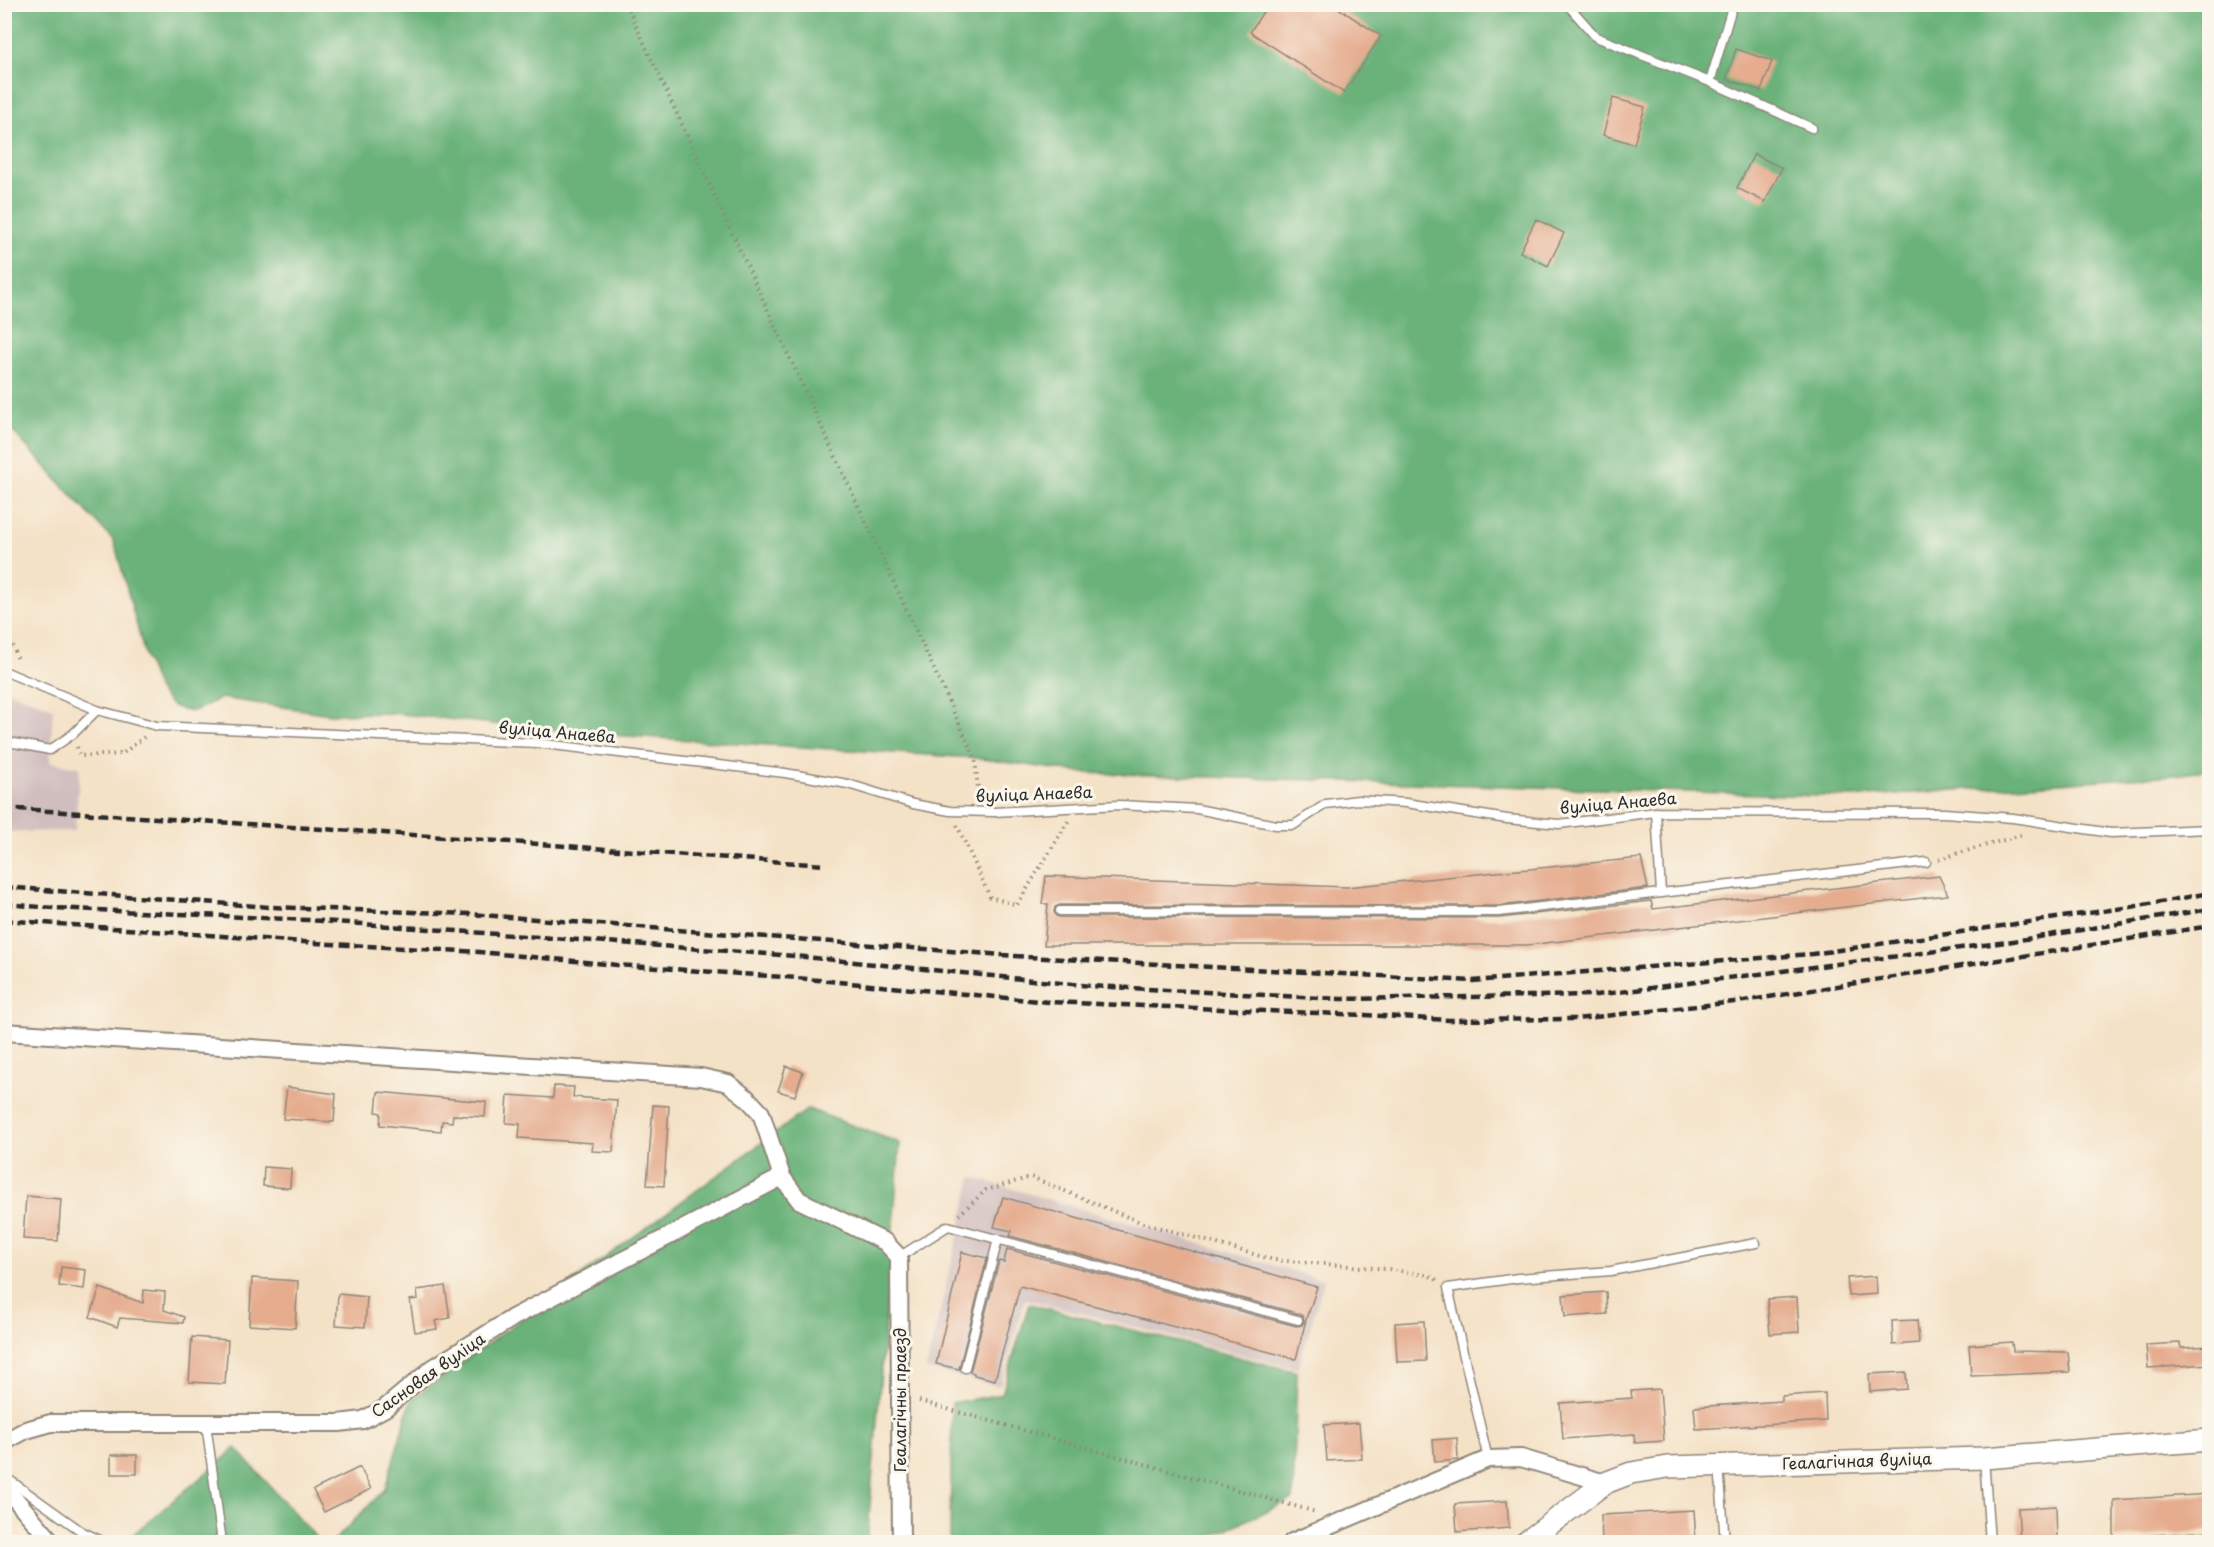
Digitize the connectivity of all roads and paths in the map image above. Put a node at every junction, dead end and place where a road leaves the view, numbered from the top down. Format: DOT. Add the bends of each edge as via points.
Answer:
graph roads {
  1 [pos="626,4"];
  2 [pos="1568,4"];
  3 [pos="1733,4"];
  4 [pos="1710,82"];
  5 [pos="1812,128"];
  6 [pos="4,623"];
  7 [pos="4,671"];
  8 [pos="24,679"];
  9 [pos="97,710"];
  10 [pos="157,726"];
  11 [pos="73,734"];
  12 [pos="4,741"];
  13 [pos="1077,807"];
  14 [pos="950,811"];
  15 [pos="980,812"];
  16 [pos="1656,812"];
  17 [pos="2210,829"];
  18 [pos="2024,834"];
  19 [pos="1926,862"];
  20 [pos="1661,893"];
  21 [pos="1060,911"];
  22 [pos="4,1032"];
  23 [pos="782,1177"];
  24 [pos="948,1226"];
  25 [pos="998,1239"];
  26 [pos="1756,1243"];
  27 [pos="899,1257"];
  28 [pos="1448,1288"];
  29 [pos="1298,1320"];
  30 [pos="965,1368"];
  31 [pos="901,1396"];
  32 [pos="206,1423"];
  33 [pos="2210,1440"];
  34 [pos="4,1442"];
  35 [pos="1984,1458"];
  36 [pos="1488,1459"];
  37 [pos="1719,1466"];
  38 [pos="4,1476"];
  39 [pos="1605,1484"];
  40 [pos="4,1486"];
  41 [pos="1346,1520"];
  42 [pos="1533,1540"];
  43 [pos="52,1542"];
  44 [pos="104,1542"];
  45 [pos="219,1542"];
  46 [pos="901,1542"];
  47 [pos="1292,1542"];
  48 [pos="1725,1542"];
  49 [pos="1990,1542"];
  1 -- 15 [label="path" via="975,758"];
  2 -- 4 [label="lane" via="1596,37"];
  3 -- 4 [label="lane"];
  4 -- 5 [label="lane"];
  6 -- 8 [label="path"];
  7 -- 8 [label="lane, вуліца Анаева"];
  8 -- 9 [label="lane, вуліца Анаева"];
  9 -- 10 [label="lane, вуліца Анаева"];
  9 -- 11 [label="lane"];
  10 -- 11 [label="path" via="122,754 80,756"];
  10 -- 14 [label="lane, вуліца Анаева" via="536,743 785,773 848,784"];
  11 -- 12 [label="lane" via="50,750"];
  13 -- 14 [label="path" via="1017,904 990,897"];
  13 -- 15 [label="lane, вуліца Анаева"];
  13 -- 16 [label="lane, вуліца Анаева" via="1197,809 1276,825 1294,825 1326,804 1358,800 1559,824"];
  14 -- 15 [label="lane, вуліца Анаева"];
  16 -- 17 [label="lane, вуліца Анаева" via="1944,813 2013,818 2112,833"];
  16 -- 20 [label="lane"];
  18 -- 19 [label="path"];
  19 -- 20 [label="lane"];
  20 -- 21 [label="lane" via="1499,912"];
  22 -- 23 [label="street" via="700,1077 728,1083 761,1113"];
  23 -- 27 [label="street" via="799,1200 885,1242"];
  23 -- 32 [label="street, Сасновая вуліца" via="513,1317 433,1368 385,1408 363,1420"];
  24 -- 25 [label="lane"];
  24 -- 27 [label="lane"];
  24 -- 28 [label="path" via="986,1190 1031,1177 1140,1222 1274,1260 1388,1269 1430,1276"];
  25 -- 29 [label="lane"];
  25 -- 30 [label="lane"];
  26 -- 28 [label="lane" via="1611,1271"];
  27 -- 31 [label="street, Геалагічны праезд"];
  28 -- 36 [label="lane"];
  31 -- 41 [label="path"];
  31 -- 46 [label="street, Геалагічны праезд"];
  32 -- 34 [label="street, Сасновая вуліца" via="51,1424 26,1430"];
  32 -- 45 [label="lane"];
  33 -- 35 [label="street, Геалагічная вуліца"];
  35 -- 37 [label="street, Геалагічная вуліца"];
  35 -- 49 [label="lane"];
  36 -- 39 [label="street" via="1542,1462"];
  36 -- 41 [label="street"];
  37 -- 39 [label="street, Геалагічная вуліца" via="1668,1467 1631,1473"];
  37 -- 48 [label="lane"];
  38 -- 44 [label="lane" via="81,1531"];
  39 -- 42 [label="street, Геалагічная вуліца"];
  40 -- 43 [label="street"];
  41 -- 47 [label="street"];
}
